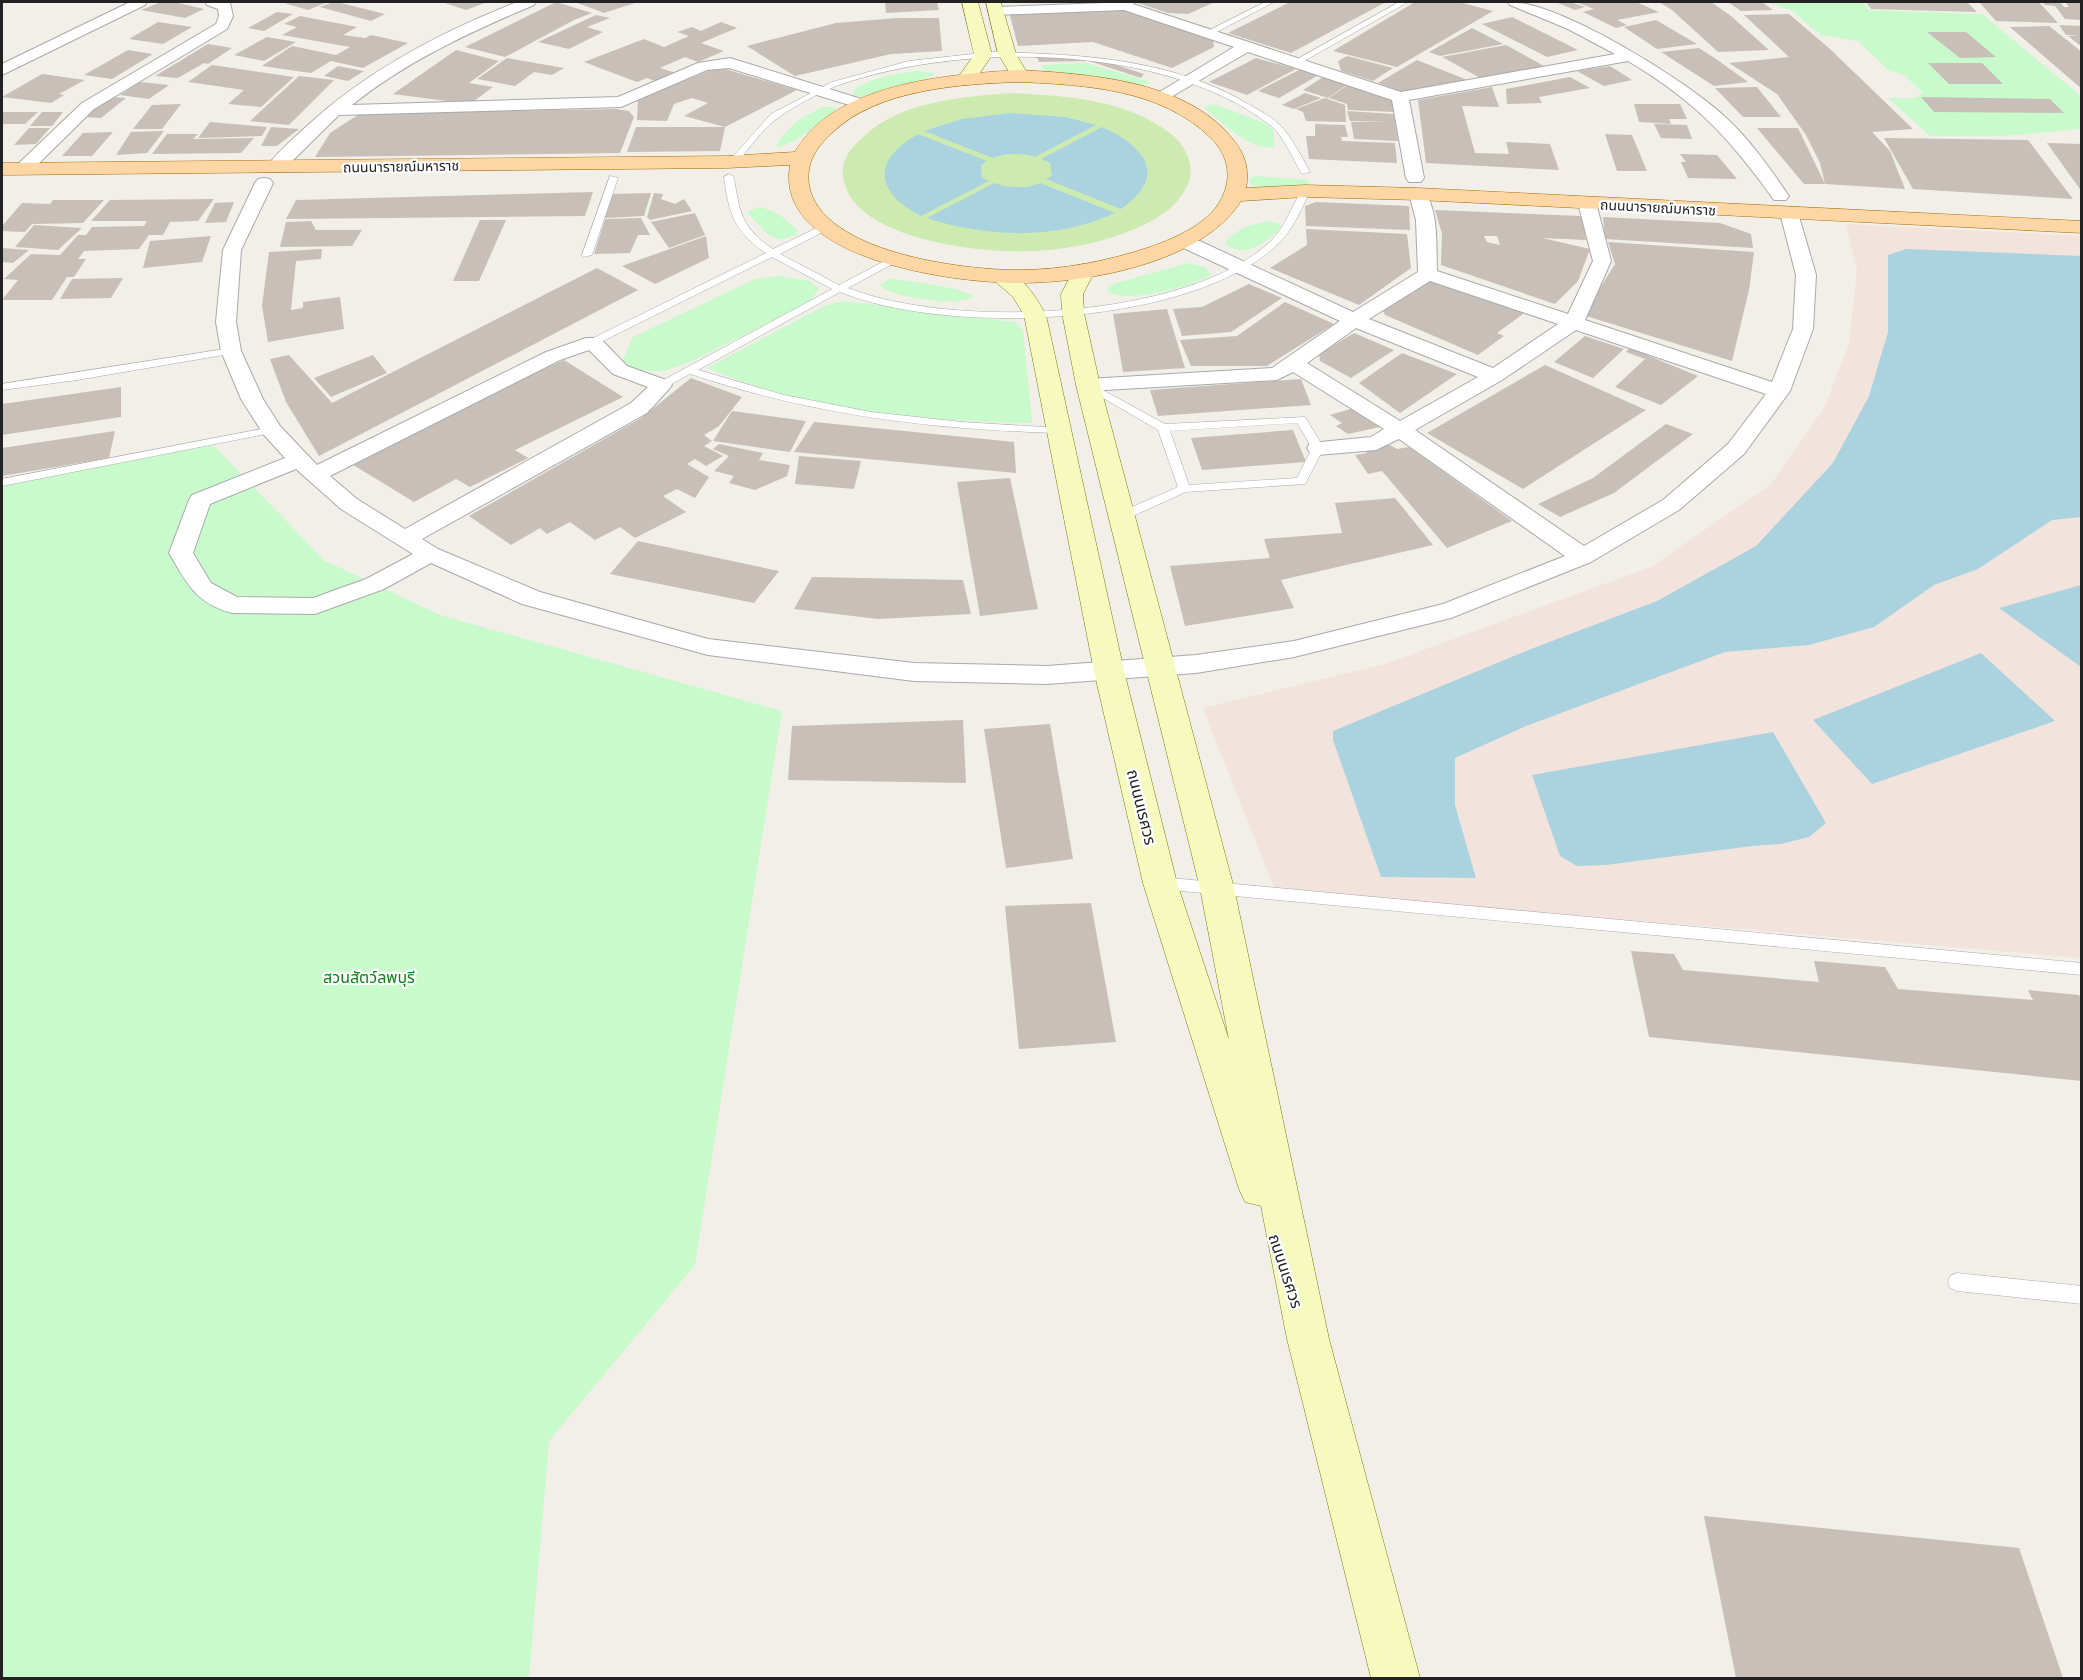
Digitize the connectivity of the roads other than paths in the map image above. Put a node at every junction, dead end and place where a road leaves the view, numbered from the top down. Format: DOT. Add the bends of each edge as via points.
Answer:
graph roads {
  1 [pos="140,2"];
  2 [pos="212,2"];
  3 [pos="530,2"];
  4 [pos="970,2"];
  5 [pos="1270,2"];
  6 [pos="1404,2"];
  7 [pos="1515,2"];
  8 [pos="1126,4"];
  9 [pos="994,6"];
  10 [pos="1208,33"];
  11 [pos="1246,46"];
  12 [pos="1007,54"];
  13 [pos="983,55"];
  14 [pos="1630,56"];
  15 [pos="1296,62"];
  16 [pos="2,70"];
  17 [pos="1020,76"];
  18 [pos="966,79"];
  19 [pos="1192,79"];
  20 [pos="818,91"];
  21 [pos="1401,97"];
  22 [pos="1159,99"];
  23 [pos="865,105"];
  24 [pos="332,110"];
  25 [pos="801,158"];
  26 [pos="1258,167"];
  27 [pos="2,169"];
  28 [pos="23,169"];
  29 [pos="731,169"];
  30 [pos="269,175"];
  31 [pos="613,178"];
  32 [pos="797,179"];
  33 [pos="1305,182"];
  34 [pos="2,185"];
  35 [pos="1417,187"];
  36 [pos="1234,195"];
  37 [pos="1587,203"];
  38 [pos="1785,205"];
  39 [pos="2082,210"];
  40 [pos="826,227"];
  41 [pos="2082,227"];
  42 [pos="1184,241"];
  43 [pos="587,255"];
  44 [pos="772,255"];
  45 [pos="894,259"];
  46 [pos="1239,267"];
  47 [pos="1084,271"];
  48 [pos="1428,274"];
  49 [pos="1000,276"];
  50 [pos="840,289"];
  51 [pos="1072,313"];
  52 [pos="1035,315"];
  53 [pos="1353,320"];
  54 [pos="1574,322"];
  55 [pos="593,342"];
  56 [pos="231,351"];
  57 [pos="1293,363"];
  58 [pos="691,371"];
  59 [pos="1495,376"];
  60 [pos="662,385"];
  61 [pos="1088,386"];
  62 [pos="2,387"];
  63 [pos="1779,391"];
  64 [pos="1163,428"];
  65 [pos="272,430"];
  66 [pos="1057,430"];
  67 [pos="1400,430"];
  68 [pos="1317,448"];
  69 [pos="306,468"];
  70 [pos="2,483"];
  71 [pos="1184,489"];
  72 [pos="1122,516"];
  73 [pos="404,540"];
  74 [pos="430,554"];
  75 [pos="1583,557"];
  76 [pos="1162,667"];
  77 [pos="1109,672"];
  78 [pos="1160,883"];
  79 [pos="1217,888"];
  80 [pos="2082,969"];
  81 [pos="1957,1282"];
  82 [pos="2082,1295"];
  83 [pos="1308,1339"];
  84 [pos="1396,1678"];
  1 -- 16 [label="street"];
  2 -- 28 [label="street" via="225,6 222,26 88,106"];
  3 -- 24 [label="street" via="478,22 394,65"];
  4 -- 13 [label="main road"];
  5 -- 10 [label="lane"];
  6 -- 15 [label="lane"];
  7 -- 14 [label="street"];
  8 -- 9 [label="street"];
  8 -- 10 [label="street"];
  9 -- 12 [label="main road"];
  10 -- 11 [label="street"];
  11 -- 15 [label="street"];
  11 -- 19 [label="street"];
  12 -- 13 [label="lane"];
  12 -- 17 [label="main road"];
  12 -- 19 [label="lane" via="1113,60"];
  13 -- 18 [label="main road"];
  13 -- 20 [label="lane" via="902,65"];
  14 -- 21 [label="street"];
  14 -- 38 [label="street" via="1692,97 1738,139"];
  15 -- 21 [label="street"];
  17 -- 18 [label="main road"];
  17 -- 22 [label="main road" via="1105,84"];
  18 -- 23 [label="main road" via="895,94"];
  19 -- 22 [label="street"];
  19 -- 33 [label="lane" via="1228,94 1274,123 1284,133"];
  20 -- 23 [label="street"];
  20 -- 24 [label="street" via="730,63 704,66 621,102"];
  20 -- 29 [label="lane" via="770,118 754,132"];
  21 -- 35 [label="street"];
  22 -- 26 [label="main road" via="1207,123"];
  23 -- 25 [label="main road" via="824,129"];
  24 -- 30 [label="street" via="300,138"];
  25 -- 29 [label="main road, ถนนนารายณ์มหาราช"];
  25 -- 32 [label="main road"];
  26 -- 33 [label="main road, ถนนนารายณ์มหาราช"];
  26 -- 36 [label="main road" via="1239,179"];
  27 -- 28 [label="main road, ถนนนารายณ์มหาราช"];
  28 -- 30 [label="main road, ถนนนารายณ์มหาราช"];
  29 -- 30 [label="main road, ถนนนารายณ์มหาราช"];
  29 -- 31 [label="main road, ถนนนารายณ์มหาราช"];
  29 -- 32 [label="main road, ถนนนารายณ์มหาราช"];
  29 -- 44 [label="lane" via="734,210 743,227"];
  30 -- 31 [label="main road, ถนนนารายณ์มหาราช"];
  30 -- 34 [label="main road, ถนนนารายณ์มหาราช"];
  30 -- 56 [label="street" via="232,250 226,322"];
  31 -- 43 [label="lane"];
  32 -- 40 [label="main road" via="810,211"];
  33 -- 35 [label="main road, ถนนนารายณ์มหาราช"];
  33 -- 36 [label="main road, ถนนนารายณ์มหาราช"];
  33 -- 46 [label="lane" via="1287,229"];
  35 -- 37 [label="main road, ถนนนารายณ์มหาราช"];
  35 -- 38 [label="main road, ถนนนารายณ์มหาราช"];
  35 -- 48 [label="street" via="1425,220"];
  36 -- 42 [label="main road" via="1207,227"];
  37 -- 38 [label="main road, ถนนนารายณ์มหาราช"];
  37 -- 54 [label="street" via="1602,261"];
  38 -- 39 [label="main road, ถนนนารายณ์มหาราช"];
  38 -- 41 [label="main road, ถนนนารายณ์มหาราช"];
  38 -- 63 [label="street" via="1806,275 1803,329"];
  40 -- 44 [label="lane"];
  40 -- 45 [label="main road"];
  42 -- 46 [label="street"];
  42 -- 47 [label="main road" via="1138,259"];
  44 -- 50 [label="lane"];
  44 -- 55 [label="lane"];
  45 -- 49 [label="main road"];
  45 -- 50 [label="lane"];
  46 -- 51 [label="lane" via="1158,298"];
  46 -- 53 [label="street"];
  47 -- 49 [label="main road"];
  47 -- 51 [label="main road, ถนนนเรศวร" via="1072,294"];
  48 -- 53 [label="street"];
  48 -- 54 [label="street"];
  49 -- 52 [label="main road, ถนนนเรศวร" via="1022,293"];
  50 -- 52 [label="lane" via="880,301 947,312"];
  50 -- 58 [label="lane"];
  51 -- 52 [label="lane"];
  51 -- 61 [label="main road, ถนนนเรศวร"];
  52 -- 66 [label="main road, ถนนนเรศวร"];
  53 -- 57 [label="street"];
  53 -- 59 [label="street"];
  54 -- 59 [label="street"];
  54 -- 63 [label="street"];
  55 -- 60 [label="street" via="620,369"];
  55 -- 69 [label="street" via="553,356"];
  56 -- 62 [label="lane"];
  56 -- 65 [label="street" via="252,399"];
  57 -- 61 [label="street" via="1277,374"];
  57 -- 67 [label="street"];
  58 -- 60 [label="lane"];
  58 -- 66 [label="lane" via="818,408 971,428"];
  59 -- 67 [label="street"];
  60 -- 73 [label="street" via="639,408"];
  61 -- 64 [label="lane"];
  61 -- 72 [label="main road, ถนนนเรศวร"];
  63 -- 75 [label="street" via="1736,449 1671,505"];
  64 -- 68 [label="lane" via="1301,419"];
  64 -- 71 [label="lane"];
  65 -- 69 [label="street"];
  65 -- 70 [label="lane"];
  66 -- 77 [label="main road, ถนนนเรศวร"];
  67 -- 68 [label="street" via="1376,443"];
  67 -- 75 [label="street"];
  68 -- 71 [label="lane" via="1301,481"];
  69 -- 73 [label="street" via="349,504"];
  69 -- 74 [label="street" via="200,500 181,553 202,588 232,605 315,606 375,584"];
  71 -- 72 [label="lane"];
  72 -- 76 [label="main road, ถนนนเรศวร"];
  73 -- 74 [label="street"];
  74 -- 77 [label="street" via="531,598 708,647 914,672"];
  75 -- 76 [label="street" via="1451,610 1294,650"];
  76 -- 77 [label="street"];
  76 -- 79 [label="main road, ถนนนเรศวร"];
  77 -- 78 [label="main road, ถนนนเรศวร"];
  78 -- 79 [label="lane"];
  78 -- 83 [label="main road, ถนนนเรศวร"];
  79 -- 80 [label="lane"];
  79 -- 83 [label="main road, ถนนนเรศวร"];
  81 -- 82 [label="lane"];
  83 -- 84 [label="main road, ถนนนเรศวร"];
}
